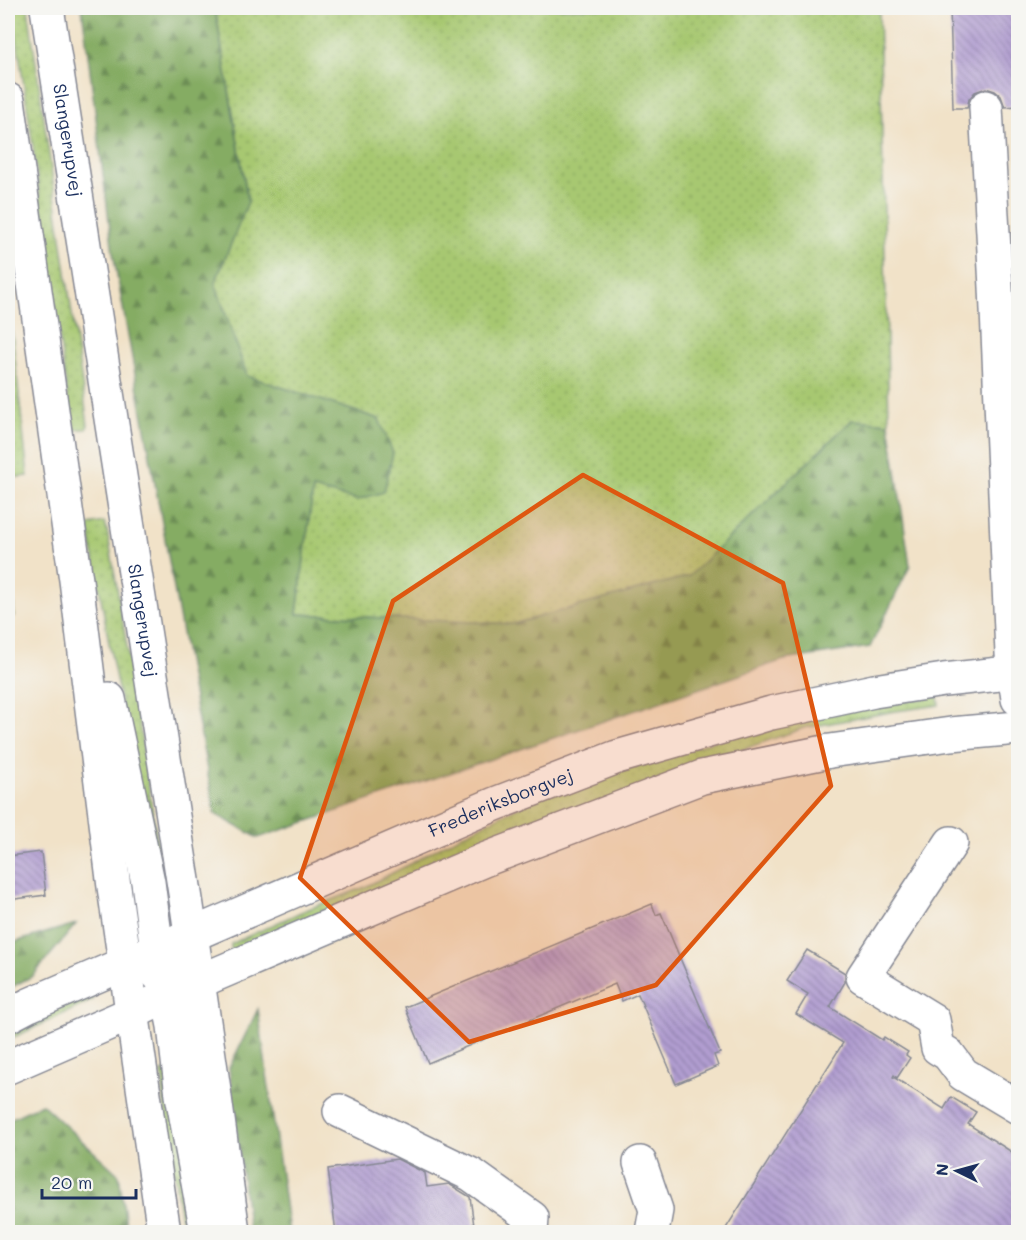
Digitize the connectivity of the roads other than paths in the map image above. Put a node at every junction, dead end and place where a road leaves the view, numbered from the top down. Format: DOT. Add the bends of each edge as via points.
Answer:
graph roads {
  1 [pos="47,8"];
  2 [pos="8,100"];
  3 [pos="986,107"];
  4 [pos="76,580"];
  5 [pos="1017,681"];
  6 [pos="1018,728"];
  7 [pos="951,843"];
  8 [pos="191,936"];
  9 [pos="157,950"];
  10 [pos="125,964"];
  11 [pos="198,982"];
  12 [pos="168,996"];
  13 [pos="132,1013"];
  14 [pos="8,1016"];
  15 [pos="8,1067"];
  16 [pos="1018,1107"];
  17 [pos="340,1111"];
  18 [pos="640,1163"];
  19 [pos="164,1233"];
  20 [pos="207,1233"];
  21 [pos="233,1233"];
  22 [pos="531,1233"];
  23 [pos="652,1233"];
  1 -- 8 [label="main road, Slangerupvej"];
  2 -- 4 [label="main road"];
  3 -- 5 [label="main road" via="1005,286 1012,654"];
  4 -- 9 [label="main road" via="112,712 148,882"];
  4 -- 10 [label="main road"];
  5 -- 8 [label="main road, Frederiksborgvej" via="944,680 874,691 771,713 617,757 495,804"];
  6 -- 11 [label="main road" via="830,751 702,777 484,860"];
  7 -- 16 [label="main road" via="863,977 933,1020 938,1048 948,1054 963,1074"];
  8 -- 9 [label="main road, Frederiksborgvej"];
  8 -- 11 [label="main road, Slangerupvej"];
  9 -- 10 [label="main road, Frederiksborgvej"];
  9 -- 11 [label="main road" via="165,969 181,980"];
  10 -- 12 [label="main road" via="150,966 163,980"];
  10 -- 13 [label="main road"];
  10 -- 14 [label="main road, Frederiksborgvej"];
  11 -- 12 [label="main road"];
  11 -- 21 [label="main road, Slangerupvej"];
  12 -- 13 [label="main road"];
  12 -- 20 [label="main road"];
  13 -- 15 [label="main road"];
  13 -- 19 [label="main road"];
  17 -- 22 [label="main road" via="472,1175 532,1218"];
  18 -- 23 [label="main road" via="656,1210"];
}
